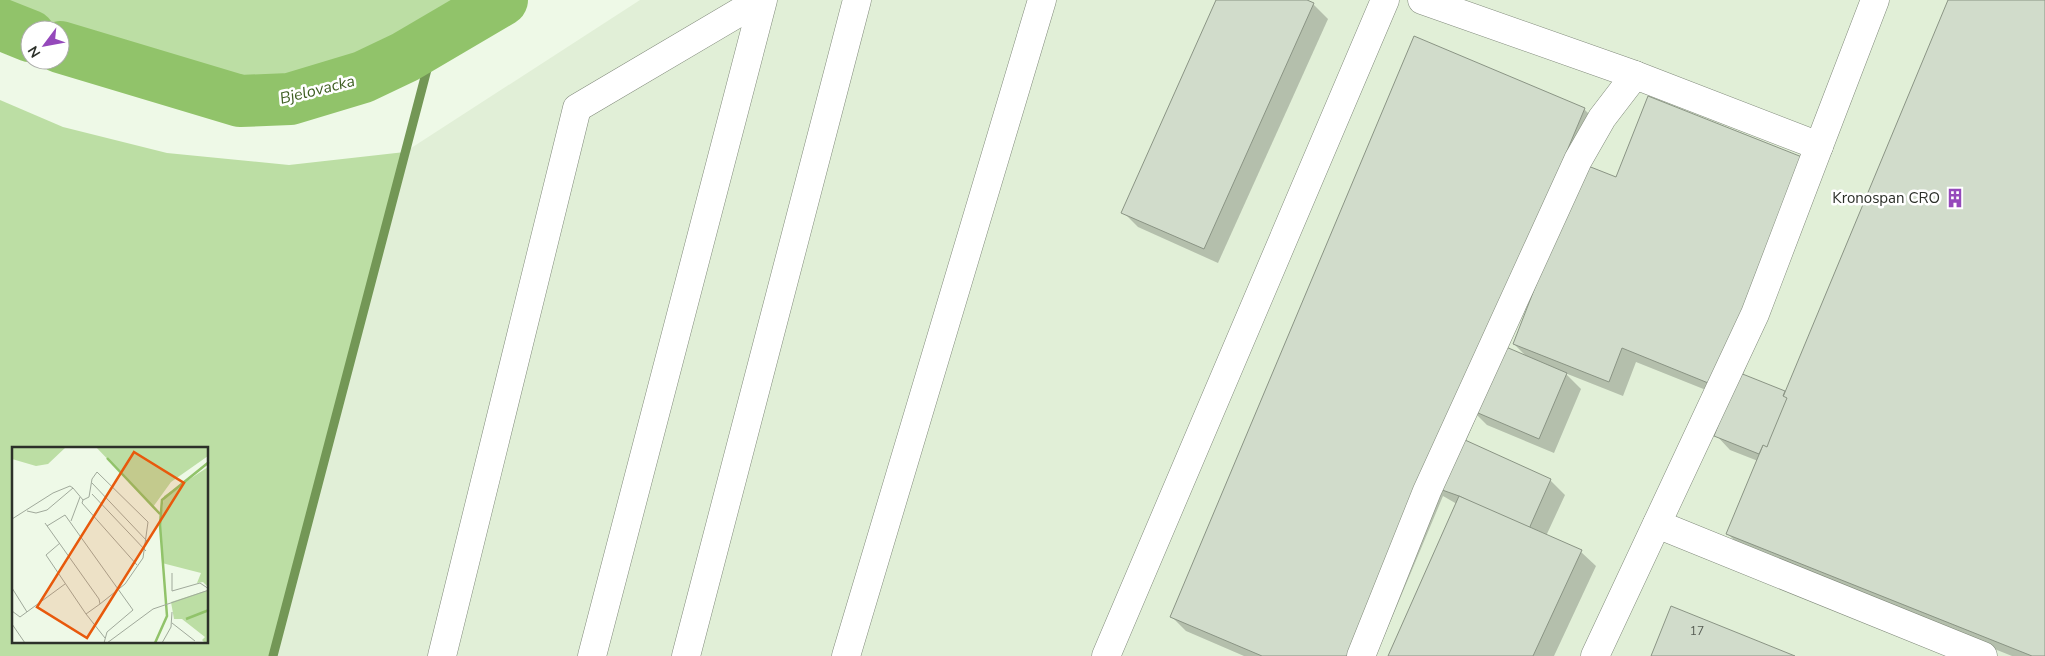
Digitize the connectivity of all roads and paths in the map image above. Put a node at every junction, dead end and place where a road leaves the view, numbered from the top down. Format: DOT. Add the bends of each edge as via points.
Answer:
graph roads {
  1 [pos="762,0"];
  2 [pos="857,0"];
  3 [pos="1042,0"];
  4 [pos="1385,0"];
  5 [pos="1422,0"];
  6 [pos="1874,0"];
  7 [pos="1635,75"];
  8 [pos="1819,146"];
  9 [pos="1656,524"];
  10 [pos="442,656"];
  11 [pos="592,656"];
  12 [pos="686,656"];
  13 [pos="846,656"];
  14 [pos="1106,656"];
  15 [pos="1361,656"];
  16 [pos="1595,656"];
  17 [pos="1983,656"];
  1 -- 10 [label="lane" via="576,108"];
  1 -- 11 [label="lane"];
  2 -- 12 [label="lane"];
  3 -- 13 [label="lane"];
  4 -- 14 [label="lane"];
  5 -- 7 [label="lane"];
  6 -- 8 [label="lane"];
  7 -- 8 [label="lane"];
  7 -- 15 [label="lane" via="1602,118 1578,160 1427,492"];
  8 -- 9 [label="lane" via="1755,314"];
  9 -- 16 [label="lane"];
  9 -- 17 [label="lane"];
}
